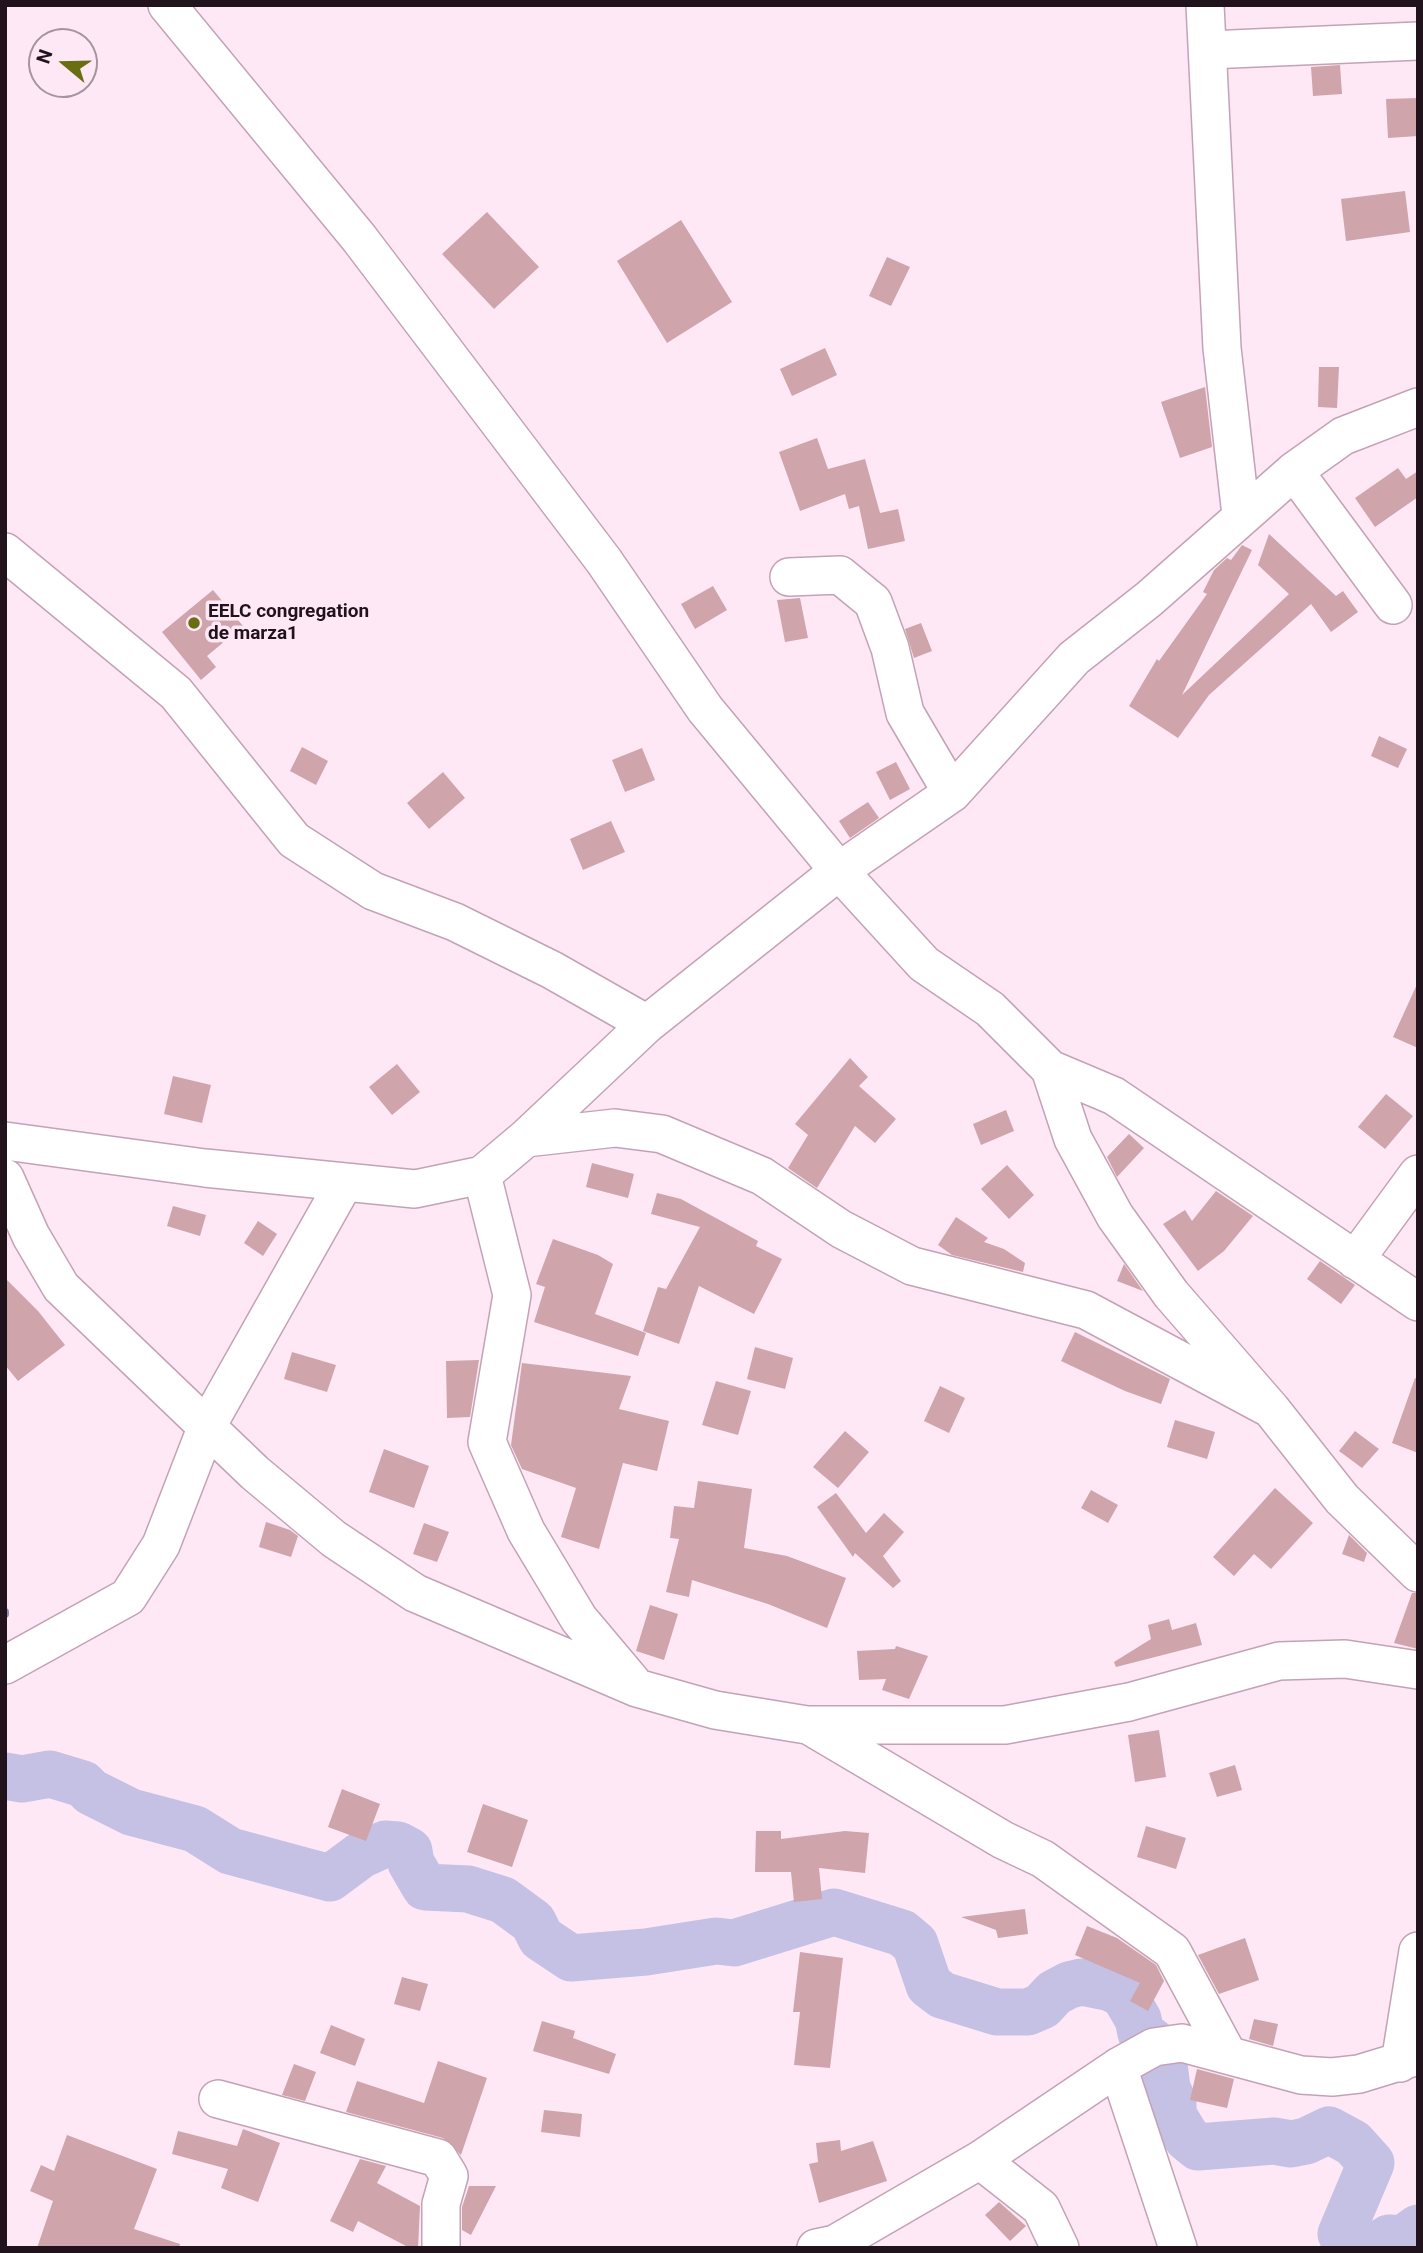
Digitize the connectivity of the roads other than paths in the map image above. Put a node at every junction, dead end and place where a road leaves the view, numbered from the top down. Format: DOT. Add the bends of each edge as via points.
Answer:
graph roads {
  1 [pos="167,5"];
  2 [pos="1205,5"];
  3 [pos="1418,41"];
  4 [pos="1208,50"];
  5 [pos="1418,407"];
  6 [pos="1294,471"];
  7 [pos="1241,515"];
  8 [pos="5,552"];
  9 [pos="789,577"];
  10 [pos="1393,604"];
  11 [pos="952,793"];
  12 [pos="839,872"];
  13 [pos="647,1024"];
  14 [pos="1051,1069"];
  15 [pos="526,1138"];
  16 [pos="5,1140"];
  17 [pos="1418,1174"];
  18 [pos="482,1175"];
  19 [pos="5,1178"];
  20 [pos="344,1183"];
  21 [pos="1355,1259"];
  22 [pos="1418,1302"];
  23 [pos="1271,1409"];
  24 [pos="207,1426"];
  25 [pos="1418,1573"];
  26 [pos="5,1665"];
  27 [pos="1418,1670"];
  28 [pos="637,1688"];
  29 [pos="807,1725"];
  30 [pos="1418,1951"];
  31 [pos="1228,2055"];
  32 [pos="1409,2060"];
  33 [pos="1118,2067"];
  34 [pos="218,2099"];
  35 [pos="980,2160"];
  36 [pos="1041,2208"];
  37 [pos="441,2248"];
  38 [pos="816,2248"];
  39 [pos="1030,2248"];
  40 [pos="1060,2248"];
  41 [pos="1178,2248"];
  1 -- 12 [label="street" via="359,238 604,561 705,709"];
  2 -- 4 [label="street"];
  3 -- 4 [label="street"];
  4 -- 7 [label="street" via="1222,348"];
  5 -- 6 [label="street" via="1343,436"];
  6 -- 7 [label="street"];
  6 -- 10 [label="street"];
  7 -- 11 [label="street" via="1149,600 1074,658"];
  8 -- 13 [label="street" via="176,692 294,840 373,891 467,928"];
  9 -- 11 [label="street" via="840,575 873,602 890,648 905,713"];
  11 -- 12 [label="street"];
  12 -- 13 [label="street"];
  12 -- 14 [label="street" via="924,964 990,1009"];
  13 -- 15 [label="street"];
  14 -- 21 [label="street" via="1114,1096"];
  14 -- 23 [label="street" via="1073,1139 1115,1216 1171,1294"];
  15 -- 18 [label="street"];
  15 -- 23 [label="street" via="615,1128 662,1134 762,1176 841,1229 912,1266 1086,1310"];
  16 -- 20 [label="street"];
  17 -- 21 [label="street"];
  18 -- 20 [label="street" via="415,1189"];
  18 -- 28 [label="street" via="512,1295 487,1442 526,1531 572,1608"];
  19 -- 24 [label="street" via="61,1287"];
  20 -- 24 [label="street"];
  21 -- 22 [label="street"];
  23 -- 25 [label="street" via="1342,1499"];
  24 -- 26 [label="street" via="161,1545 128,1597"];
  24 -- 28 [label="street" via="334,1539 415,1594"];
  27 -- 29 [label="street" via="1345,1659 1279,1661 1129,1702 1005,1726"];
  28 -- 29 [label="street" via="715,1710"];
  29 -- 31 [label="street" via="1043,1859 1172,1951"];
  30 -- 32 [label="street"];
  31 -- 32 [label="street" via="1301,2075 1332,2077"];
  31 -- 33 [label="street" via="1182,2043 1159,2045"];
  33 -- 35 [label="street"];
  33 -- 41 [label="street"];
  34 -- 37 [label="street" via="438,2158 449,2176 441,2204"];
  35 -- 36 [label="street"];
  35 -- 38 [label="street" via="835,2244"];
  36 -- 39 [label="street"];
  36 -- 40 [label="street"];
}
